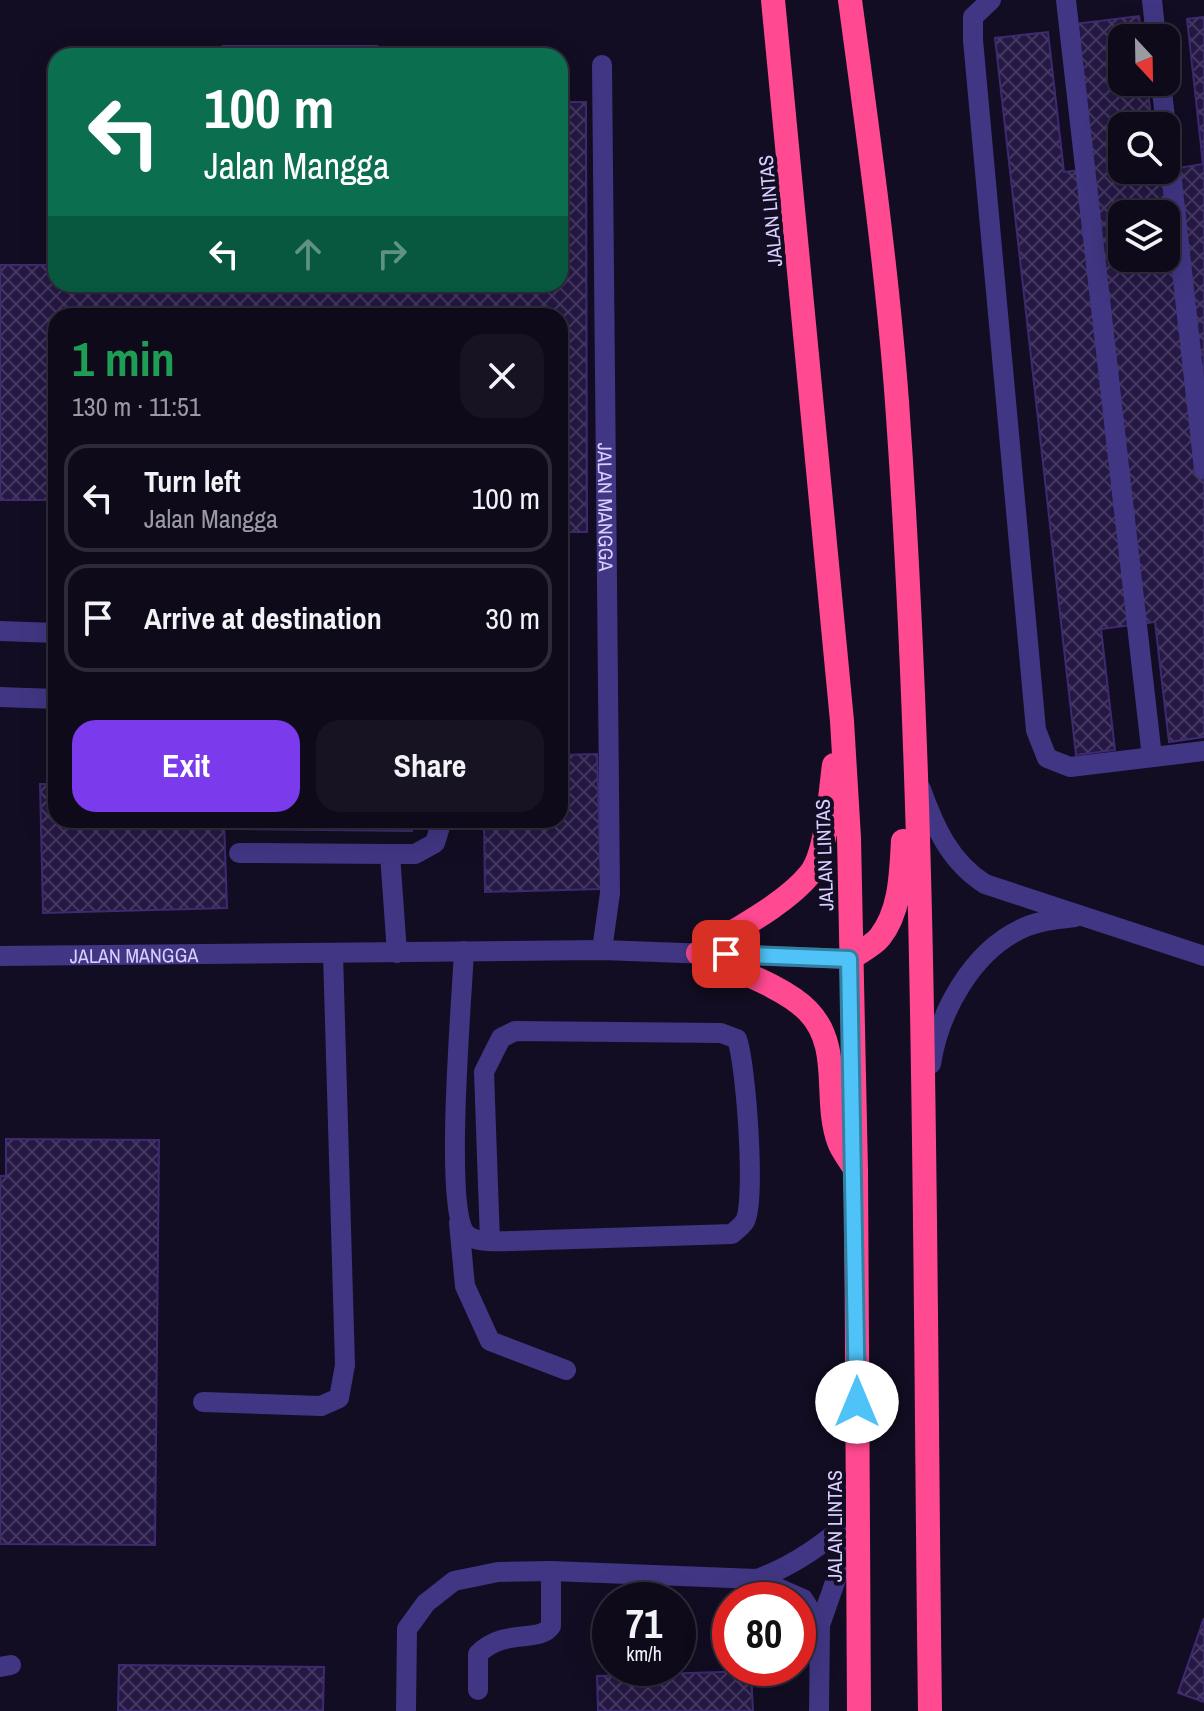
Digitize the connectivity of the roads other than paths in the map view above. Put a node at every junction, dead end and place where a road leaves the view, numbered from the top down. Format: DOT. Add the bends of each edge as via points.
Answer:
graph roads {
  1 [pos="773,0"];
  2 [pos="850,0"];
  3 [pos="991,0"];
  4 [pos="1066,0"];
  5 [pos="1152,0"];
  6 [pos="1155,24"];
  7 [pos="602,65"];
  8 [pos="1163,96"];
  9 [pos="1204,469"];
  10 [pos="0,631"];
  11 [pos="48,633"];
  12 [pos="910,650"];
  13 [pos="0,697"];
  14 [pos="48,699"];
  15 [pos="842,721"];
  16 [pos="1204,751"];
  17 [pos="1152,757"];
  18 [pos="917,777"];
  19 [pos="440,828"];
  20 [pos="239,853"];
  21 [pos="390,854"];
  22 [pos="1083,916"];
  23 [pos="602,950"];
  24 [pos="464,951"];
  25 [pos="333,953"];
  26 [pos="397,953"];
  27 [pos="698,953"];
  28 [pos="0,956"];
  29 [pos="1204,956"];
  30 [pos="849,959"];
  31 [pos="923,1106"];
  32 [pos="856,1171"];
  33 [pos="458,1211"];
  34 [pos="490,1241"];
  35 [pos="566,1370"];
  36 [pos="203,1402"];
  37 [pos="858,1516"];
  38 [pos="551,1571"];
  39 [pos="757,1579"];
  40 [pos="820,1625"];
  41 [pos="478,1690"];
  42 [pos="406,1711"];
  43 [pos="819,1711"];
  44 [pos="859,1711"];
  45 [pos="930,1711"];
  1 -- 15 [label="highway, JALAN LINTAS"];
  2 -- 12 [label="highway" via="897,400"];
  3 -- 17 [label="street" via="973,17 973,40 1036,730 1047,758 1070,767"];
  4 -- 17 [label="street"];
  5 -- 6 [label="street"];
  7 -- 23 [label="street, JALAN MANGGA" via="610,893"];
  8 -- 9 [label="street"];
  10 -- 11 [label="street"];
  12 -- 18 [label="highway"];
  12 -- 30 [label="highway" via="901,885 879,939"];
  13 -- 14 [label="street"];
  15 -- 27 [label="highway" via="822,840 811,873"];
  15 -- 30 [label="highway, JALAN LINTAS"];
  16 -- 17 [label="street"];
  18 -- 22 [label="street" via="932,821 969,874"];
  18 -- 31 [label="highway"];
  19 -- 21 [label="street" via="435,843 415,854"];
  20 -- 21 [label="street"];
  21 -- 26 [label="street"];
  22 -- 29 [label="street"];
  22 -- 31 [label="street" via="1022,928 975,967 935,1036"];
  23 -- 24 [label="street, JALAN MANGGA"];
  23 -- 27 [label="street, JALAN MANGGA"];
  24 -- 26 [label="street, JALAN MANGGA"];
  24 -- 33 [label="street" via="454,1096"];
  25 -- 26 [label="street, JALAN MANGGA"];
  25 -- 28 [label="street, JALAN MANGGA"];
  25 -- 36 [label="street" via="345,1365 339,1398 321,1406"];
  27 -- 30 [label="street, JALAN MANGGA"];
  27 -- 32 [label="highway" via="807,1009 822,1029 838,1141"];
  30 -- 32 [label="highway, JALAN LINTAS"];
  31 -- 45 [label="highway"];
  32 -- 37 [label="highway, JALAN LINTAS"];
  33 -- 34 [label="street" via="465,1232"];
  33 -- 35 [label="street" via="465,1286 490,1341"];
  34 -- 34 [label="street" via="732,1234 746,1219 749,1193 747,1090 737,1039 721,1033 531,1031 501,1038 484,1072"];
  37 -- 39 [label="street" via="785,1569"];
  37 -- 40 [label="street"];
  37 -- 44 [label="highway, JALAN LINTAS"];
  38 -- 39 [label="street"];
  38 -- 41 [label="street" via="551,1626 540,1635 490,1641 478,1654"];
  38 -- 42 [label="street" via="498,1572 454,1581 426,1603 407,1629"];
  39 -- 40 [label="street" via="803,1599"];
  40 -- 43 [label="street"];
}
